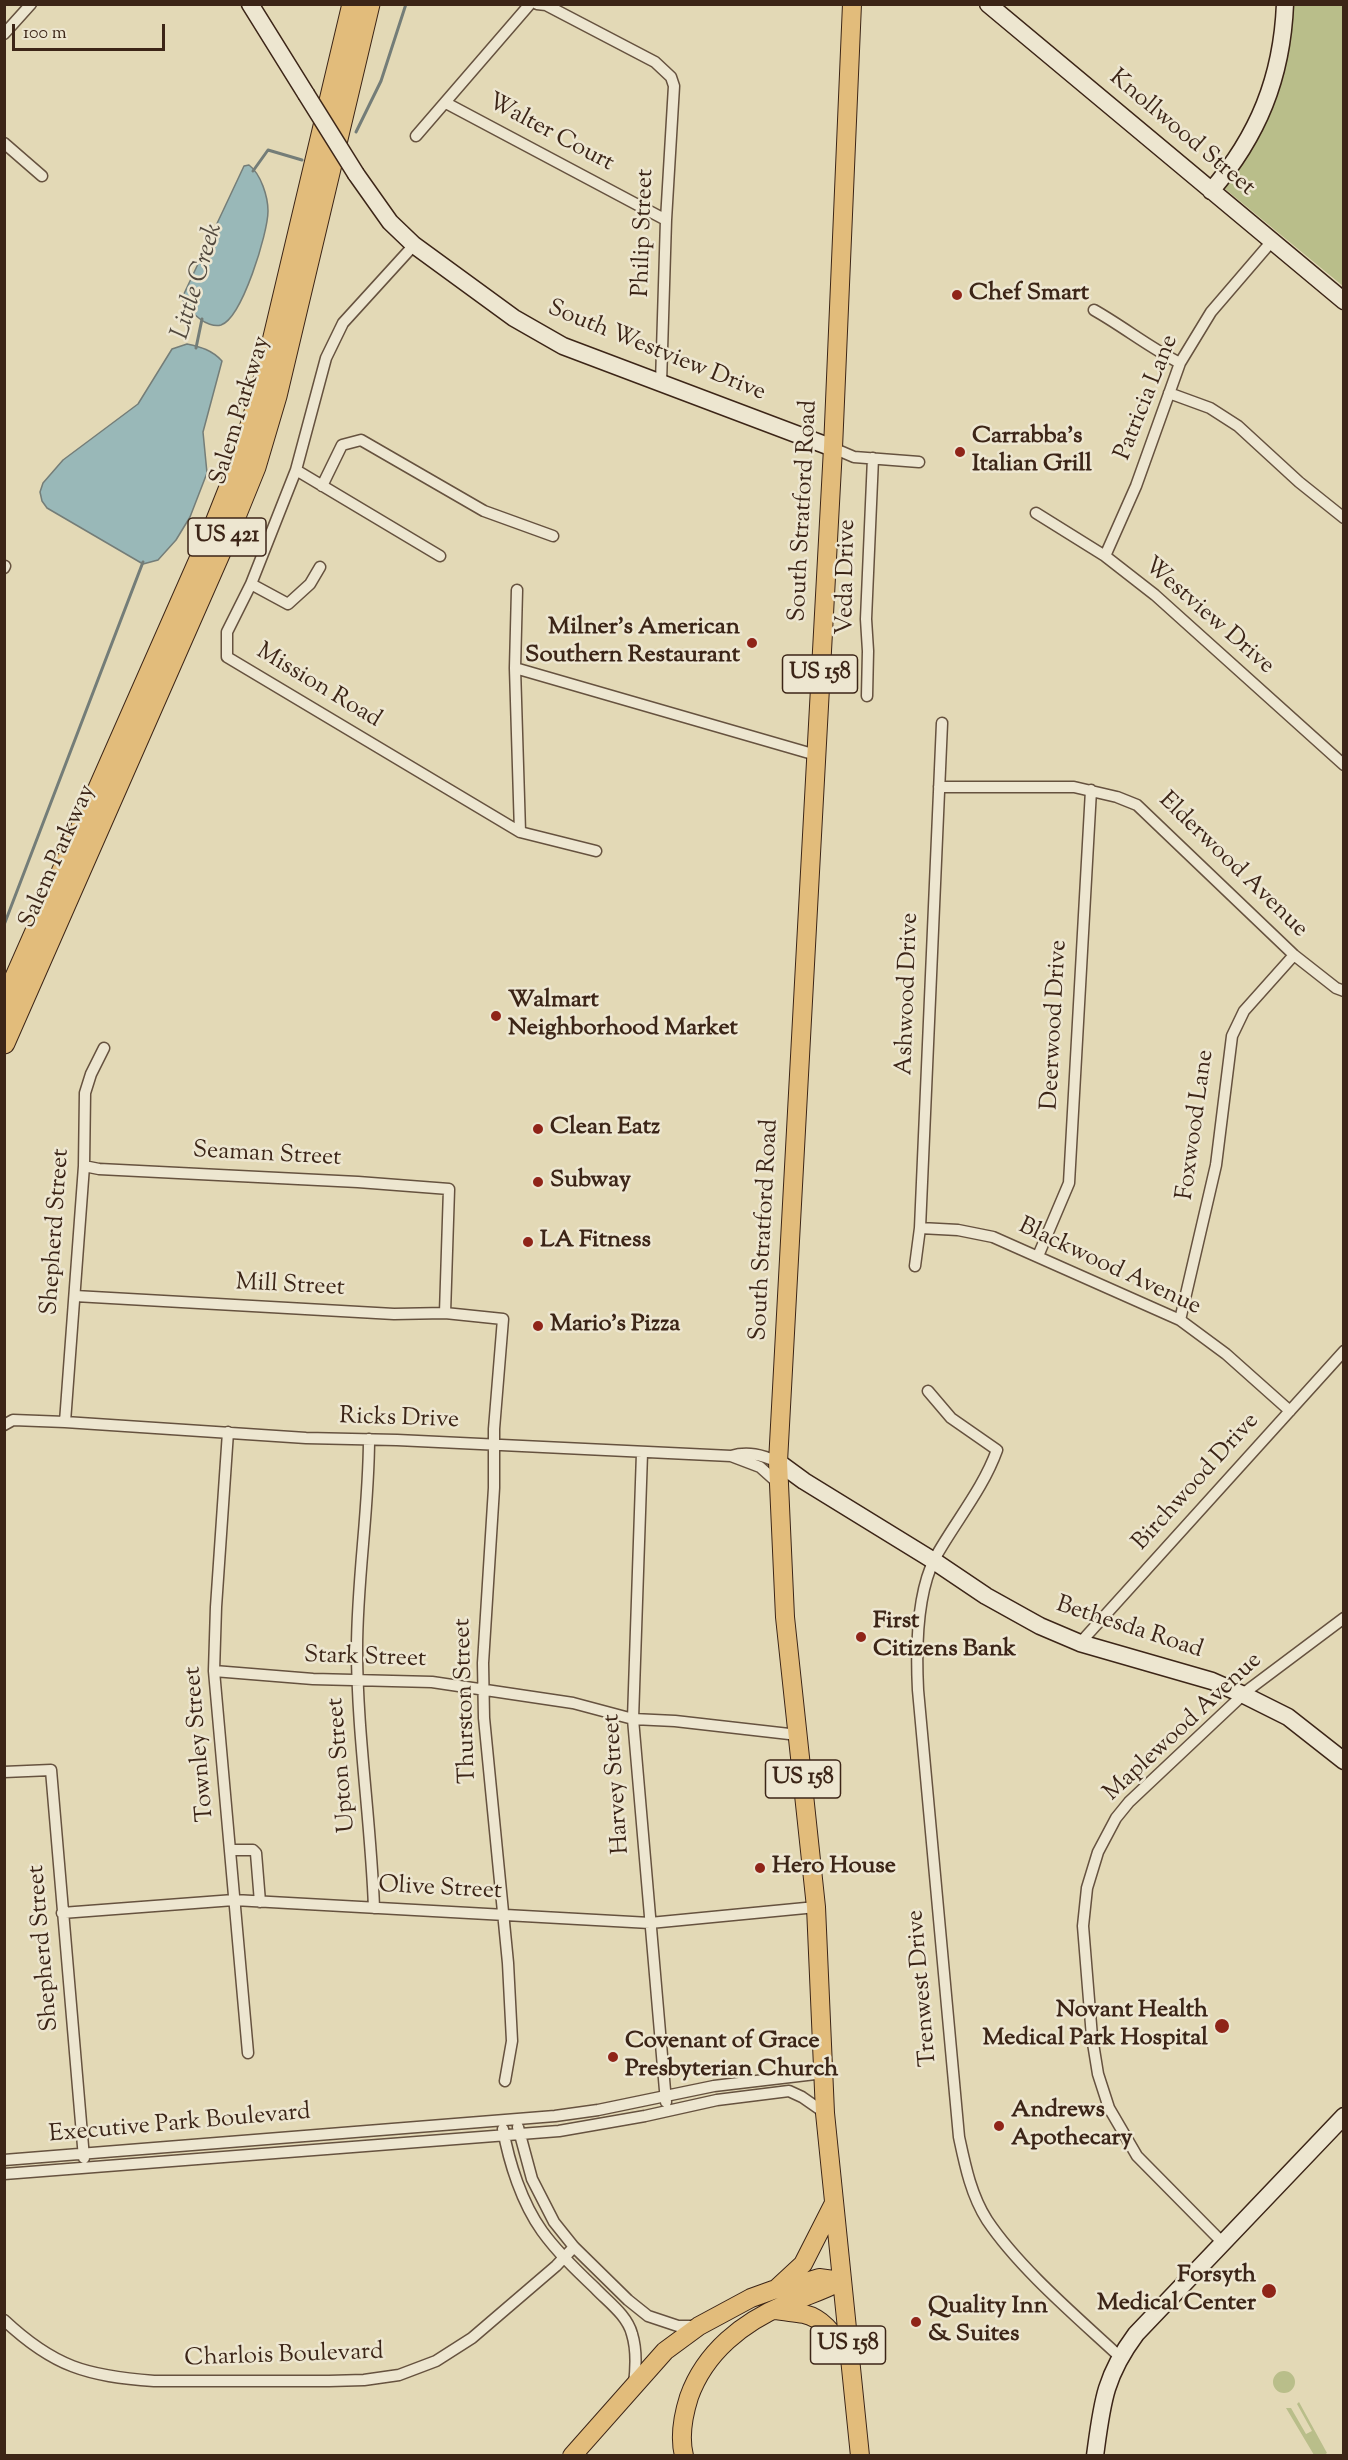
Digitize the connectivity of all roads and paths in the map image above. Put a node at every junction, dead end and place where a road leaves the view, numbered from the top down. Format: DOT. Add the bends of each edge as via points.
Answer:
graph roads {
  1 [pos="31,4"];
  2 [pos="249,4"];
  3 [pos="353,4"];
  4 [pos="369,4"];
  5 [pos="530,4"];
  6 [pos="537,4"];
  7 [pos="852,4"];
  8 [pos="988,4"];
  9 [pos="1285,4"];
  10 [pos="4,34"];
  11 [pos="446,103"];
  12 [pos="416,136"];
  13 [pos="4,143"];
  14 [pos="42,176"];
  15 [pos="1211,191"];
  16 [pos="666,220"];
  17 [pos="1272,241"];
  18 [pos="414,245"];
  19 [pos="1344,301"];
  20 [pos="1094,310"];
  21 [pos="1180,363"];
  22 [pos="661,383"];
  23 [pos="1169,393"];
  24 [pos="833,448"];
  25 [pos="873,458"];
  26 [pos="919,462"];
  27 [pos="296,471"];
  28 [pos="322,486"];
  29 [pos="1036,513"];
  30 [pos="1344,518"];
  31 [pos="553,536"];
  32 [pos="440,556"];
  33 [pos="1105,556"];
  34 [pos="320,567"];
  35 [pos="251,584"];
  36 [pos="517,590"];
  37 [pos="515,668"];
  38 [pos="867,696"];
  39 [pos="942,723"];
  40 [pos="816,755"];
  41 [pos="1344,765"];
  42 [pos="939,787"];
  43 [pos="1091,790"];
  44 [pos="520,832"];
  45 [pos="596,851"];
  46 [pos="1294,955"];
  47 [pos="1344,991"];
  48 [pos="4,1004"];
  49 [pos="4,1043"];
  50 [pos="104,1048"];
  51 [pos="84,1166"];
  52 [pos="920,1228"];
  53 [pos="1038,1256"];
  54 [pos="915,1266"];
  55 [pos="75,1296"];
  56 [pos="446,1313"];
  57 [pos="502,1319"];
  58 [pos="1180,1320"];
  59 [pos="1344,1351"];
  60 [pos="928,1391"];
  61 [pos="1290,1411"];
  62 [pos="64,1422"];
  63 [pos="4,1425"];
  64 [pos="228,1432"];
  65 [pos="369,1439"];
  66 [pos="495,1446"];
  67 [pos="642,1453"];
  68 [pos="731,1456"];
  69 [pos="778,1462"];
  70 [pos="780,1486"];
  71 [pos="934,1561"];
  72 [pos="1344,1618"];
  73 [pos="1080,1643"];
  74 [pos="214,1671"];
  75 [pos="357,1680"];
  76 [pos="485,1689"];
  77 [pos="1244,1695"];
  78 [pos="633,1719"];
  79 [pos="798,1735"];
  80 [pos="1344,1761"];
  81 [pos="4,1772"];
  82 [pos="230,1850"];
  83 [pos="234,1900"];
  84 [pos="260,1902"];
  85 [pos="816,1907"];
  86 [pos="374,1908"];
  87 [pos="62,1913"];
  88 [pos="504,1914"];
  89 [pos="650,1923"];
  90 [pos="248,2053"];
  91 [pos="824,2073"];
  92 [pos="505,2081"];
  93 [pos="664,2096"];
  94 [pos="668,2110"];
  95 [pos="825,2113"];
  96 [pos="1344,2116"];
  97 [pos="518,2118"];
  98 [pos="501,2120"];
  99 [pos="453,2125"];
  100 [pos="358,2132"];
  101 [pos="518,2133"];
  102 [pos="504,2134"];
  103 [pos="454,2139"];
  104 [pos="357,2147"];
  105 [pos="84,2154"];
  106 [pos="4,2160"];
  107 [pos="85,2167"];
  108 [pos="4,2175"];
  109 [pos="540,2196"];
  110 [pos="525,2200"];
  111 [pos="833,2205"];
  112 [pos="1223,2243"];
  113 [pos="574,2247"];
  114 [pos="564,2257"];
  115 [pos="841,2281"];
  116 [pos="776,2289"];
  117 [pos="775,2310"];
  118 [pos="4,2320"];
  119 [pos="699,2326"];
  120 [pos="1119,2356"];
  121 [pos="849,2359"];
  122 [pos="634,2384"];
  123 [pos="572,2456"];
  124 [pos="684,2456"];
  125 [pos="860,2456"];
  126 [pos="1095,2456"];
  1 -- 10 [label="street"];
  2 -- 18 [label="street, South Westview Drive, bridge" via="356,174 390,222"];
  3 -- 48 [label="highway, Salem Parkway / US 421" via="261,392 240,462"];
  4 -- 49 [label="highway, Salem Parkway / US 421" via="279,387 255,467"];
  5 -- 11 [label="street"];
  6 -- 16 [label="street, Philip Street" via="546,5 655,62 671,77 674,86"];
  7 -- 24 [label="main road, South Stratford Road / US 158"];
  8 -- 15 [label="street, Knollwood Street"];
  9 -- 15 [label="street" via="1280,58 1269,99 1248,141"];
  11 -- 12 [label="street"];
  11 -- 16 [label="street, Walter Court"];
  13 -- 14 [label="street"];
  15 -- 17 [label="street, Knollwood Street"];
  16 -- 22 [label="street, Philip Street"];
  17 -- 19 [label="street, Knollwood Street"];
  17 -- 21 [label="street, Patricia Lane" via="1211,312"];
  18 -- 22 [label="street, South Westview Drive" via="514,318 563,346"];
  18 -- 27 [label="street, Mission Road" via="343,323 326,358"];
  20 -- 21 [label="street"];
  21 -- 23 [label="street, Patricia Lane"];
  22 -- 24 [label="street, South Westview Drive"];
  23 -- 30 [label="street" via="1210,408 1238,426"];
  23 -- 33 [label="street, Patricia Lane" via="1151,448"];
  24 -- 25 [label="street" via="854,457"];
  24 -- 40 [label="main road, South Stratford Road / US 158"];
  25 -- 26 [label="street"];
  25 -- 38 [label="street, Veda Drive"];
  27 -- 28 [label="street"];
  27 -- 35 [label="street, Mission Road"];
  28 -- 31 [label="street" via="342,445 361,440 484,511"];
  28 -- 32 [label="street"];
  29 -- 33 [label="street, Westview Drive"];
  33 -- 41 [label="street, Westview Drive" via="1155,595"];
  34 -- 35 [label="street" via="310,584 288,604"];
  35 -- 44 [label="street, Mission Road" via="227,632 227,657"];
  36 -- 37 [label="street"];
  37 -- 40 [label="street"];
  37 -- 44 [label="street"];
  39 -- 42 [label="street, Ashwood Drive"];
  40 -- 69 [label="main road, South Stratford Road / US 158"];
  42 -- 43 [label="street, Elderwood Avenue"];
  42 -- 52 [label="street, Ashwood Drive"];
  43 -- 46 [label="street, Elderwood Avenue" via="1137,805"];
  43 -- 53 [label="street, Deerwood Drive" via="1069,1183"];
  44 -- 45 [label="street"];
  46 -- 47 [label="street, Elderwood Avenue"];
  46 -- 58 [label="street, Foxwood Lane" via="1244,1011 1232,1036 1216,1165"];
  50 -- 51 [label="street, Shepherd Street" via="85,1093"];
  51 -- 55 [label="street, Shepherd Street"];
  51 -- 56 [label="street, Seaman Street" via="449,1189"];
  52 -- 53 [label="street, Blackwood Avenue" via="993,1237"];
  52 -- 54 [label="street, Ashwood Drive"];
  53 -- 58 [label="street, Blackwood Avenue"];
  55 -- 56 [label="street, Mill Street" via="394,1314"];
  55 -- 62 [label="street, Shepherd Street"];
  56 -- 57 [label="street, Mill Street"];
  57 -- 66 [label="street, Thurston Street"];
  58 -- 61 [label="street, Blackwood Avenue" via="1226,1354"];
  59 -- 61 [label="street, Birchwood Drive"];
  60 -- 71 [label="street, Trenwest Drive" via="951,1418 997,1450 990,1470"];
  61 -- 73 [label="street, Birchwood Drive"];
  62 -- 63 [label="street, Ricks Drive" via="13,1420"];
  62 -- 64 [label="street, Ricks Drive"];
  64 -- 65 [label="street, Ricks Drive"];
  64 -- 74 [label="street, Townley Street"];
  65 -- 66 [label="street, Ricks Drive"];
  65 -- 75 [label="street, Upton Street"];
  66 -- 67 [label="street, Ricks Drive"];
  66 -- 76 [label="street, Thurston Street" via="483,1663"];
  67 -- 68 [label="street, Ricks Drive"];
  67 -- 78 [label="street, Harvey Street"];
  68 -- 69 [label="street, Ricks Drive" via="762,1455"];
  68 -- 70 [label="street, Ricks Drive" via="760,1467"];
  69 -- 70 [label="main road, South Stratford Road / US 158"];
  69 -- 71 [label="street, Bethesda Road"];
  70 -- 79 [label="main road, South Stratford Road / US 158" via="785,1617"];
  71 -- 73 [label="street, Bethesda Road" via="1012,1611"];
  71 -- 120 [label="street, Trenwest Drive" via="921,1604 916,1646 918,1690 956,2115 967,2176 987,2219 1017,2257"];
  72 -- 77 [label="street, Maplewood Avenue"];
  73 -- 77 [label="street, Bethesda Road"];
  74 -- 75 [label="street, Stark Street"];
  74 -- 82 [label="street, Townley Street"];
  75 -- 76 [label="street, Stark Street" via="432,1682"];
  75 -- 86 [label="street, Upton Street"];
  76 -- 78 [label="street, Stark Street" via="573,1703"];
  76 -- 88 [label="street, Thurston Street" via="484,1718"];
  77 -- 80 [label="street, Bethesda Road" via="1288,1717"];
  77 -- 112 [label="street, Maplewood Avenue" via="1116,1818 1092,1870 1083,1926 1092,2037 1109,2108 1137,2156"];
  78 -- 79 [label="street, Stark Street"];
  78 -- 89 [label="street, Harvey Street"];
  79 -- 85 [label="main road, South Stratford Road / US 158"];
  81 -- 87 [label="street, Shepherd Street" via="51,1770"];
  82 -- 83 [label="street, Townley Street"];
  82 -- 84 [label="street" via="256,1853"];
  83 -- 84 [label="street, Olive Street"];
  83 -- 87 [label="street, Olive Street"];
  83 -- 90 [label="street, Townley Street"];
  84 -- 86 [label="street, Olive Street"];
  85 -- 89 [label="street, Olive Street"];
  85 -- 91 [label="main road, South Stratford Road / US 158"];
  86 -- 88 [label="street, Olive Street"];
  87 -- 105 [label="street, Shepherd Street"];
  88 -- 89 [label="street, Olive Street"];
  88 -- 92 [label="street, Thurston Street" via="512,2041"];
  89 -- 93 [label="street, Harvey Street"];
  91 -- 93 [label="street, Executive Park Boulevard" via="750,2080"];
  91 -- 95 [label="main road, South Stratford Road / US 158"];
  93 -- 94 [label="street, Harvey Street"];
  93 -- 97 [label="street, Executive Park Boulevard" via="555,2116"];
  94 -- 95 [label="street, Executive Park Boulevard" via="789,2091"];
  94 -- 101 [label="street, Executive Park Boulevard" via="558,2131"];
  95 -- 111 [label="main road, South Stratford Road / US 158"];
  96 -- 112 [label="street"];
  97 -- 98 [label="street, Executive Park Boulevard"];
  97 -- 101 [label="street"];
  98 -- 99 [label="street, Executive Park Boulevard"];
  98 -- 102 [label="street"];
  99 -- 100 [label="street, Executive Park Boulevard"];
  99 -- 103 [label="street"];
  100 -- 104 [label="street"];
  100 -- 105 [label="street, Executive Park Boulevard"];
  101 -- 102 [label="street, Executive Park Boulevard"];
  101 -- 109 [label="street"];
  102 -- 103 [label="street, Executive Park Boulevard"];
  102 -- 110 [label="street"];
  103 -- 104 [label="street, Executive Park Boulevard"];
  104 -- 107 [label="street, Executive Park Boulevard"];
  105 -- 106 [label="street, Executive Park Boulevard"];
  105 -- 107 [label="street, Shepherd Street"];
  107 -- 108 [label="street, Executive Park Boulevard"];
  109 -- 110 [label="street"];
  109 -- 113 [label="street"];
  110 -- 114 [label="street" via="542,2231"];
  111 -- 115 [label="main road, South Stratford Road / US 158"];
  111 -- 116 [label="main road" via="803,2264"];
  112 -- 120 [label="street"];
  113 -- 114 [label="street, Charlois Boulevard"];
  113 -- 119 [label="street" via="648,2316 678,2326"];
  114 -- 118 [label="street, Charlois Boulevard" via="472,2338 436,2361 399,2375 364,2380 128,2379 62,2363 43,2353"];
  114 -- 122 [label="street" via="619,2311 632,2332"];
  115 -- 116 [label="main road" via="819,2278"];
  115 -- 117 [label="main road"];
  115 -- 121 [label="main road, South Stratford Road / US 158"];
  116 -- 119 [label="main road"];
  117 -- 121 [label="main road" via="819,2320"];
  117 -- 124 [label="main road" via="737,2332 701,2372 686,2407"];
  119 -- 122 [label="main road" via="665,2351"];
  120 -- 126 [label="street" via="1106,2389"];
  121 -- 125 [label="main road, South Stratford Road / US 158"];
  122 -- 123 [label="main road"];
}
